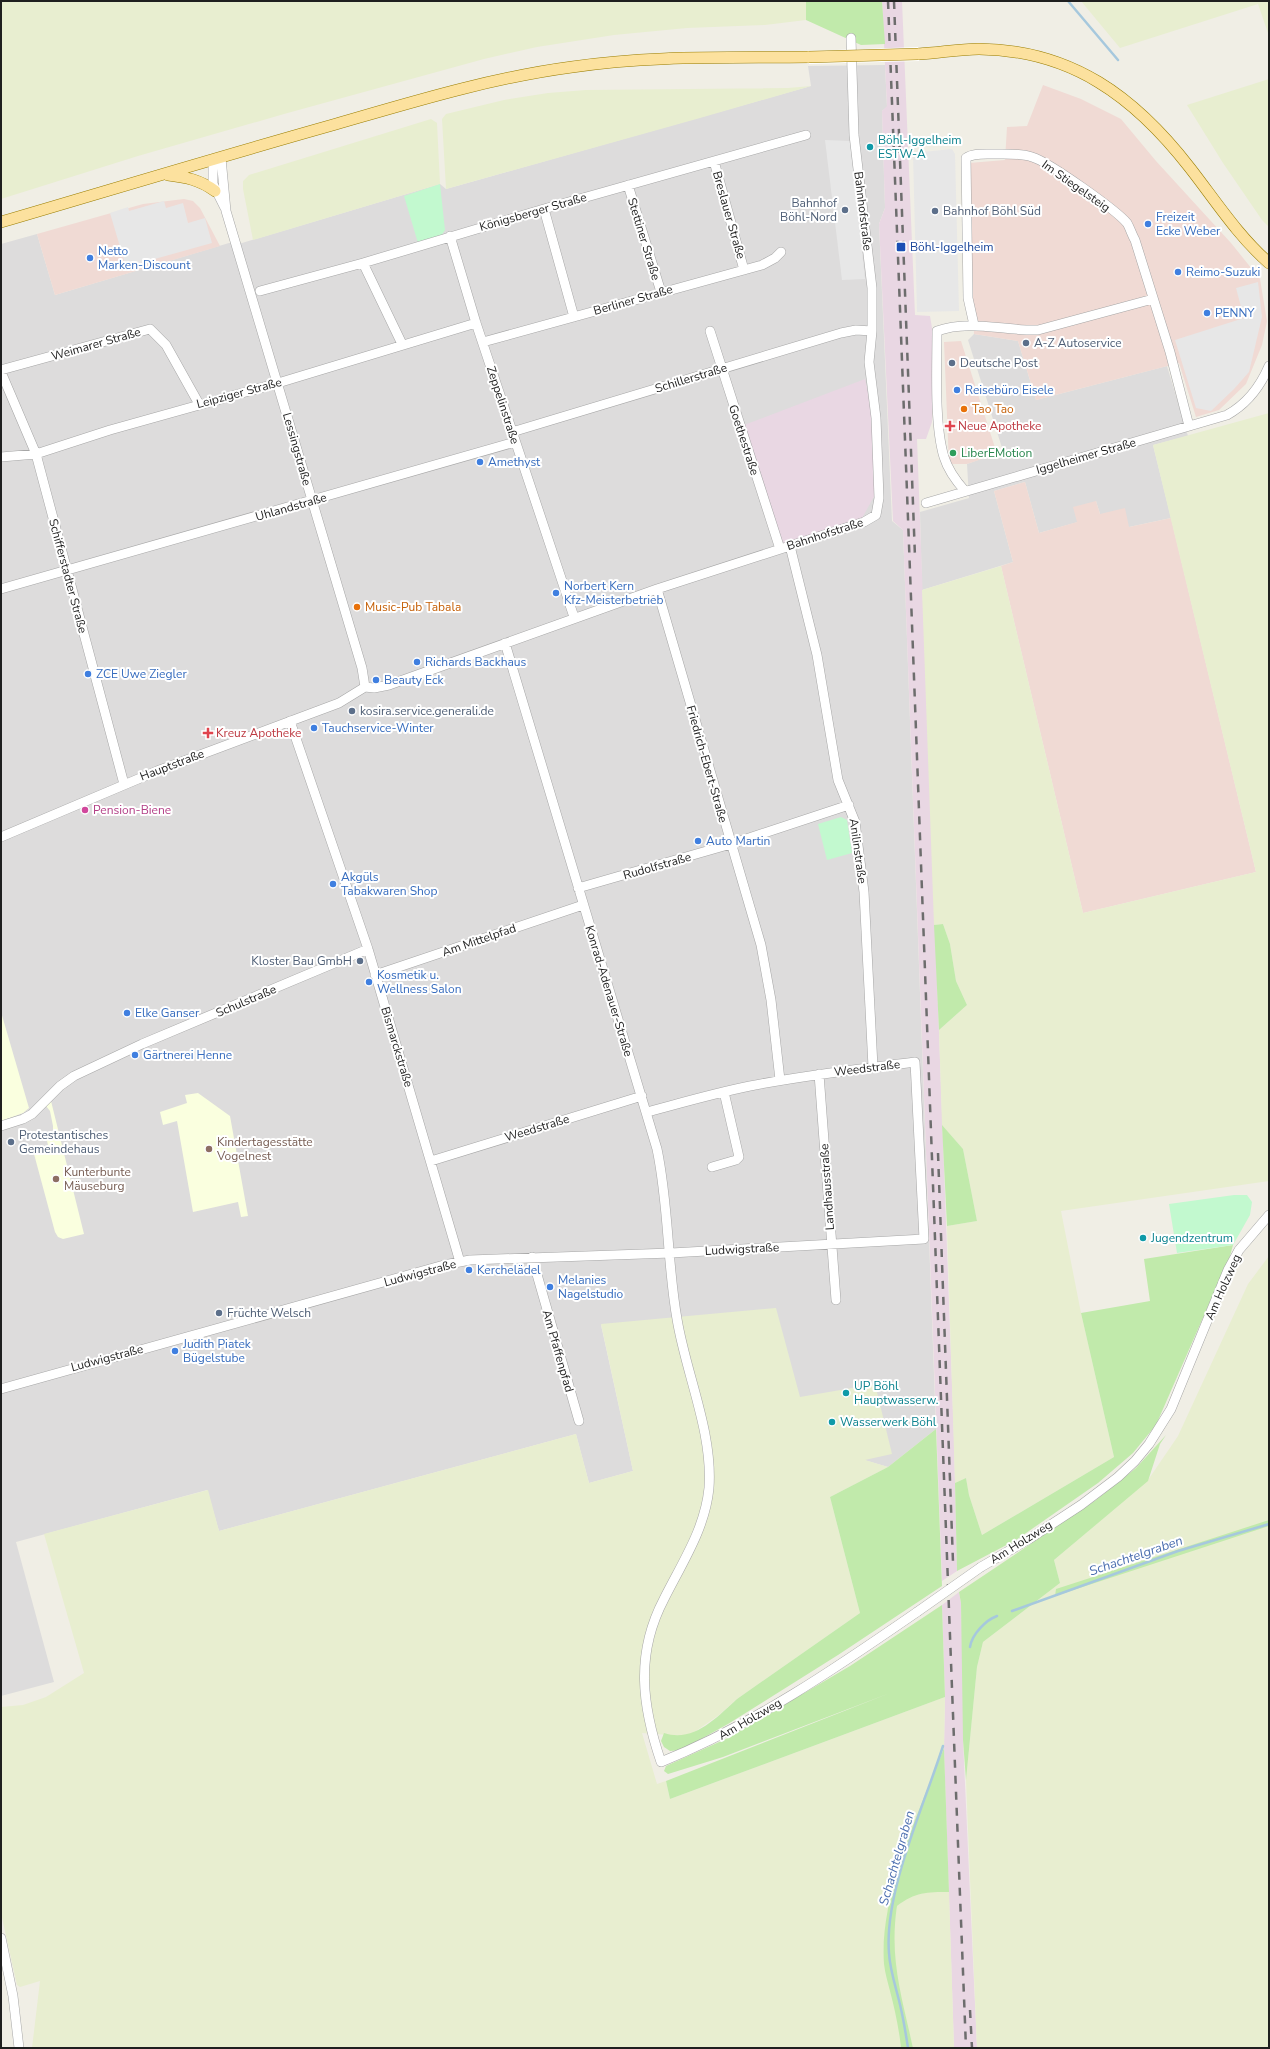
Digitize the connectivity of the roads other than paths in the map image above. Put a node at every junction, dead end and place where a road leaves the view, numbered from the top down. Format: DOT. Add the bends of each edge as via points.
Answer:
graph roads {
  1 [pos="851,38"];
  2 [pos="806,135"];
  3 [pos="217,159"];
  4 [pos="714,161"];
  5 [pos="164,175"];
  6 [pos="628,185"];
  7 [pos="215,191"];
  8 [pos="544,209"];
  9 [pos="226,211"];
  10 [pos="1,222"];
  11 [pos="450,236"];
  12 [pos="781,252"];
  13 [pos="363,263"];
  14 [pos="1269,264"];
  15 [pos="744,270"];
  16 [pos="260,291"];
  17 [pos="660,292"];
  18 [pos="1153,300"];
  19 [pos="574,317"];
  20 [pos="476,323"];
  21 [pos="974,325"];
  22 [pos="710,331"];
  23 [pos="872,331"];
  24 [pos="482,342"];
  25 [pos="402,344"];
  26 [pos="1269,366"];
  27 [pos="721,369"];
  28 [pos="1,371"];
  29 [pos="278,383"];
  30 [pos="199,404"];
  31 [pos="1189,426"];
  32 [pos="512,432"];
  33 [pos="515,442"];
  34 [pos="36,454"];
  35 [pos="1,458"];
  36 [pos="965,491"];
  37 [pos="313,501"];
  38 [pos="926,503"];
  39 [pos="790,546"];
  40 [pos="780,549"];
  41 [pos="66,570"];
  42 [pos="1,589"];
  43 [pos="657,589"];
  44 [pos="574,618"];
  45 [pos="505,643"];
  46 [pos="366,687"];
  47 [pos="290,721"];
  48 [pos="124,784"];
  49 [pos="849,805"];
  50 [pos="1,837"];
  51 [pos="731,844"];
  52 [pos="578,888"];
  53 [pos="583,905"];
  54 [pos="368,948"];
  55 [pos="375,975"];
  56 [pos="873,1067"];
  57 [pos="819,1074"];
  58 [pos="780,1080"];
  59 [pos="724,1092"];
  60 [pos="642,1096"];
  61 [pos="647,1112"];
  62 [pos="1,1126"];
  63 [pos="431,1161"];
  64 [pos="712,1167"];
  65 [pos="1269,1215"];
  66 [pos="924,1239"];
  67 [pos="831,1244"];
  68 [pos="670,1253"];
  69 [pos="532,1257"];
  70 [pos="460,1262"];
  71 [pos="836,1300"];
  72 [pos="1,1389"];
  73 [pos="579,1421"];
  74 [pos="661,1762"];
  75 [pos="1,1938"];
  76 [pos="19,2048"];
  1 -- 23 [label="street, Bahnhofstraße" via="854,135 870,263"];
  2 -- 4 [label="street, Königsberger Straße"];
  3 -- 5 [label="main road"];
  3 -- 7 [label="street, Lessingstraße" via="212,177"];
  3 -- 9 [label="street, Lessingstraße"];
  3 -- 14 [label="main road, bridge" via="458,89 573,66 724,58 918,54 980,49 1019,53 1068,67 1108,88 1138,110 1160,132 1240,233"];
  4 -- 6 [label="street, Königsberger Straße"];
  4 -- 15 [label="street, Breslauer Straße"];
  5 -- 7 [label="main road" via="192,179"];
  5 -- 10 [label="main road"];
  6 -- 8 [label="street, Königsberger Straße"];
  6 -- 17 [label="street, Stettiner Straße"];
  7 -- 9 [label="street, Lessingstraße"];
  8 -- 11 [label="street, Königsberger Straße"];
  8 -- 19 [label="street"];
  9 -- 29 [label="street, Lessingstraße"];
  11 -- 13 [label="street, Königsberger Straße"];
  11 -- 20 [label="street, Zeppelinstraße"];
  12 -- 15 [label="street, Berliner Straße" via="771,261"];
  13 -- 16 [label="street, Königsberger Straße"];
  13 -- 25 [label="street"];
  15 -- 17 [label="street, Berliner Straße"];
  17 -- 19 [label="street, Berliner Straße"];
  18 -- 21 [label="street" via="1038,330"];
  18 -- 21 [label="street, Im Stiegelsteig" via="1135,240 1127,224 1118,215 1039,160 1016,154 971,156 966,158 965,172 968,298"];
  18 -- 31 [label="street, Im Stiegelsteig" via="1170,352"];
  19 -- 24 [label="street, Berliner Straße"];
  20 -- 24 [label="street, Zeppelinstraße"];
  20 -- 25 [label="street, Leipziger Straße"];
  21 -- 36 [label="street" via="951,326 937,331 941,445 951,473"];
  22 -- 27 [label="street, Goethestraße"];
  23 -- 27 [label="street, Schillerstraße" via="840,333"];
  23 -- 39 [label="street, Bahnhofstraße" via="869,367 876,410 879,498 876,515 864,522"];
  24 -- 32 [label="street, Zeppelinstraße"];
  25 -- 29 [label="street, Leipziger Straße"];
  26 -- 31 [label="street, Iggelheimer Straße" via="1244,404 1226,415"];
  27 -- 32 [label="street, Schillerstraße"];
  27 -- 40 [label="street, Goethestraße"];
  28 -- 30 [label="street, Weimarer Straße" via="150,329 166,345"];
  28 -- 34 [label="street, Schifferstadter Straße"];
  29 -- 30 [label="street, Leipziger Straße"];
  29 -- 37 [label="street, Lessingstraße"];
  30 -- 34 [label="street, Leipziger Straße"];
  31 -- 36 [label="street, Iggelheimer Straße"];
  32 -- 33 [label="street, Zeppelinstraße"];
  33 -- 37 [label="street, Uhlandstraße"];
  33 -- 44 [label="street, Zeppelinstraße"];
  34 -- 35 [label="street, Leipziger Straße"];
  34 -- 41 [label="street, Schifferstadter Straße"];
  36 -- 38 [label="street, Iggelheimer Straße"];
  37 -- 41 [label="street, Uhlandstraße"];
  37 -- 46 [label="street, Lessingstraße"];
  39 -- 40 [label="street, Bahnhofstraße"];
  39 -- 49 [label="street, Anilinstraße" via="817,655 836,775"];
  40 -- 43 [label="street, Bahnhofstraße"];
  41 -- 42 [label="street, Uhlandstraße"];
  41 -- 48 [label="street, Schifferstadter Straße"];
  43 -- 44 [label="street, Bahnhofstraße"];
  43 -- 51 [label="street, Friedrich-Ebert-Straße"];
  44 -- 45 [label="street, Bahnhofstraße"];
  45 -- 46 [label="street, Bahnhofstraße" via="389,685"];
  45 -- 52 [label="street, Konrad-Adenauer-Straße"];
  46 -- 47 [label="street, Hauptstraße" via="339,702"];
  47 -- 48 [label="street, Hauptstraße"];
  47 -- 54 [label="street, Bismarckstraße"];
  48 -- 50 [label="street, Hauptstraße"];
  49 -- 51 [label="street, Rudolfstraße"];
  49 -- 56 [label="street, Anilinstraße" via="855,822 864,892"];
  51 -- 52 [label="street, Rudolfstraße"];
  51 -- 58 [label="street, Friedrich-Ebert-Straße" via="761,946"];
  52 -- 53 [label="street, Konrad-Adenauer-Straße"];
  53 -- 55 [label="street, Am Mittelpfad"];
  53 -- 60 [label="street, Konrad-Adenauer-Straße"];
  54 -- 55 [label="street, Bismarckstraße"];
  54 -- 62 [label="street, Schulstraße" via="142,1044 74,1076 32,1114"];
  55 -- 63 [label="street, Bismarckstraße"];
  56 -- 57 [label="street, Weedstraße"];
  56 -- 66 [label="street, Weedstraße" via="915,1062"];
  57 -- 58 [label="street, Weedstraße"];
  57 -- 67 [label="street, Landhausstraße"];
  58 -- 59 [label="street, Weedstraße"];
  59 -- 61 [label="street, Weedstraße"];
  59 -- 64 [label="street" via="739,1157"];
  60 -- 61 [label="street, Konrad-Adenauer-Straße"];
  60 -- 63 [label="street, Weedstraße"];
  61 -- 68 [label="street, Konrad-Adenauer-Straße" via="664,1186"];
  63 -- 70 [label="street, Bismarckstraße"];
  65 -- 74 [label="street, Am Holzweg, bridge" via="1239,1250 1228,1270 1171,1408 1149,1444 1135,1461 1102,1490 1029,1539 981,1567 851,1657 767,1709 698,1747"];
  66 -- 67 [label="street, Ludwigstraße"];
  67 -- 68 [label="street, Ludwigstraße"];
  67 -- 71 [label="street, Landhausstraße"];
  68 -- 69 [label="street, Ludwigstraße"];
  68 -- 74 [label="street, Konrad-Adenauer-Straße" via="674,1303 705,1438 709,1473 708,1489 696,1539 655,1618 646,1651 645,1701"];
  69 -- 70 [label="street, Ludwigstraße"];
  69 -- 73 [label="street, Am Pfaffenpfad"];
  70 -- 72 [label="street, Ludwigstraße"];
  75 -- 76 [label="street" via="13,1996"];
}
